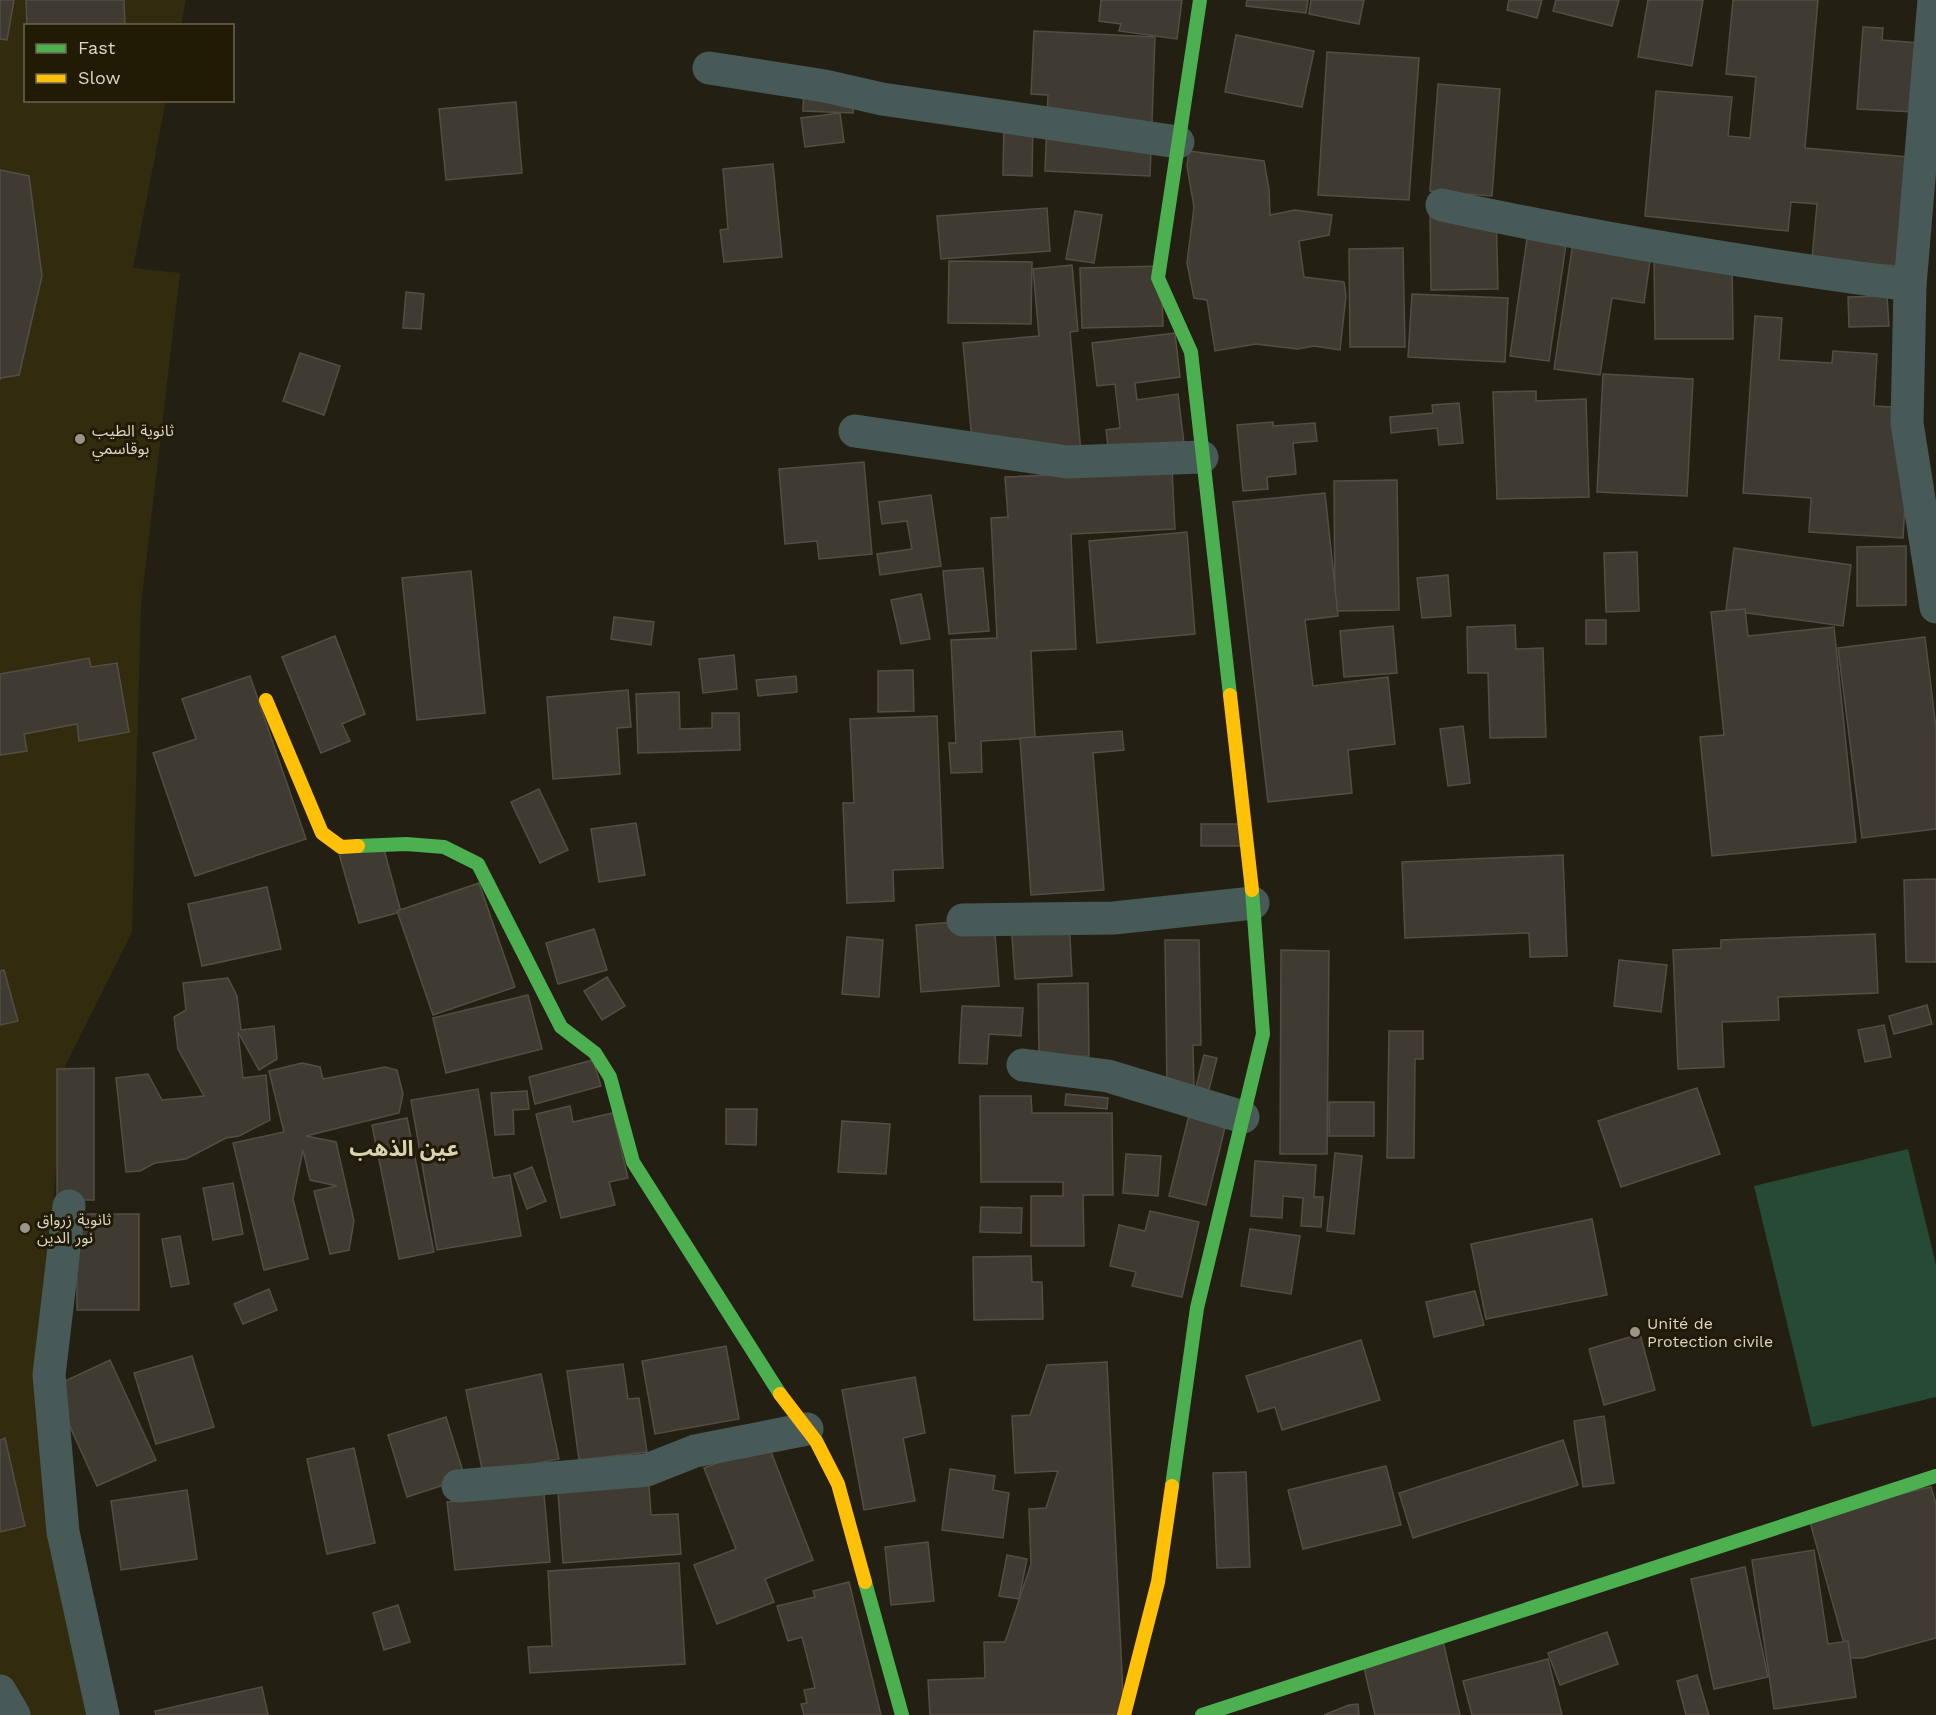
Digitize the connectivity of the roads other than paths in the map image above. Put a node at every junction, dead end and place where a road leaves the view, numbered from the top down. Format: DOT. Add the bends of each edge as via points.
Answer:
graph roads {
  1 [pos="1200,0"];
  2 [pos="1934,0"];
  3 [pos="709,68"];
  4 [pos="1930,112"];
  5 [pos="1178,142"];
  6 [pos="1442,206"];
  7 [pos="1910,285"];
  8 [pos="855,431"];
  9 [pos="1202,456"];
  10 [pos="1936,607"];
  11 [pos="266,700"];
  12 [pos="1254,903"];
  13 [pos="963,920"];
  14 [pos="1023,1065"];
  15 [pos="1243,1117"];
  16 [pos="69,1206"];
  17 [pos="807,1429"];
  18 [pos="1936,1476"];
  19 [pos="458,1486"];
  20 [pos="0,1691"];
  21 [pos="14,1715"];
  22 [pos="103,1715"];
  23 [pos="902,1715"];
  24 [pos="1124,1715"];
  25 [pos="1202,1715"];
  1 -- 5 [label="street"];
  2 -- 4 [label="street"];
  3 -- 5 [label="street" via="882,99"];
  4 -- 7 [label="street"];
  5 -- 9 [label="street" via="1158,278 1191,352"];
  6 -- 7 [label="street" via="1692,255"];
  7 -- 10 [label="street" via="1907,423"];
  8 -- 9 [label="street" via="1067,462"];
  9 -- 12 [label="street"];
  11 -- 17 [label="street" via="322,833 341,848 406,844 444,847 478,864 561,1027 595,1053 610,1077 633,1161 780,1395"];
  12 -- 13 [label="street" via="1114,918"];
  12 -- 15 [label="street" via="1263,1034"];
  14 -- 15 [label="street" via="1108,1076"];
  15 -- 24 [label="street" via="1197,1308 1158,1582"];
  16 -- 22 [label="street" via="49,1374 63,1532"];
  17 -- 19 [label="street" via="695,1451 646,1470"];
  17 -- 23 [label="street" via="838,1484"];
  18 -- 25 [label="street"];
  20 -- 21 [label="street"];
}
